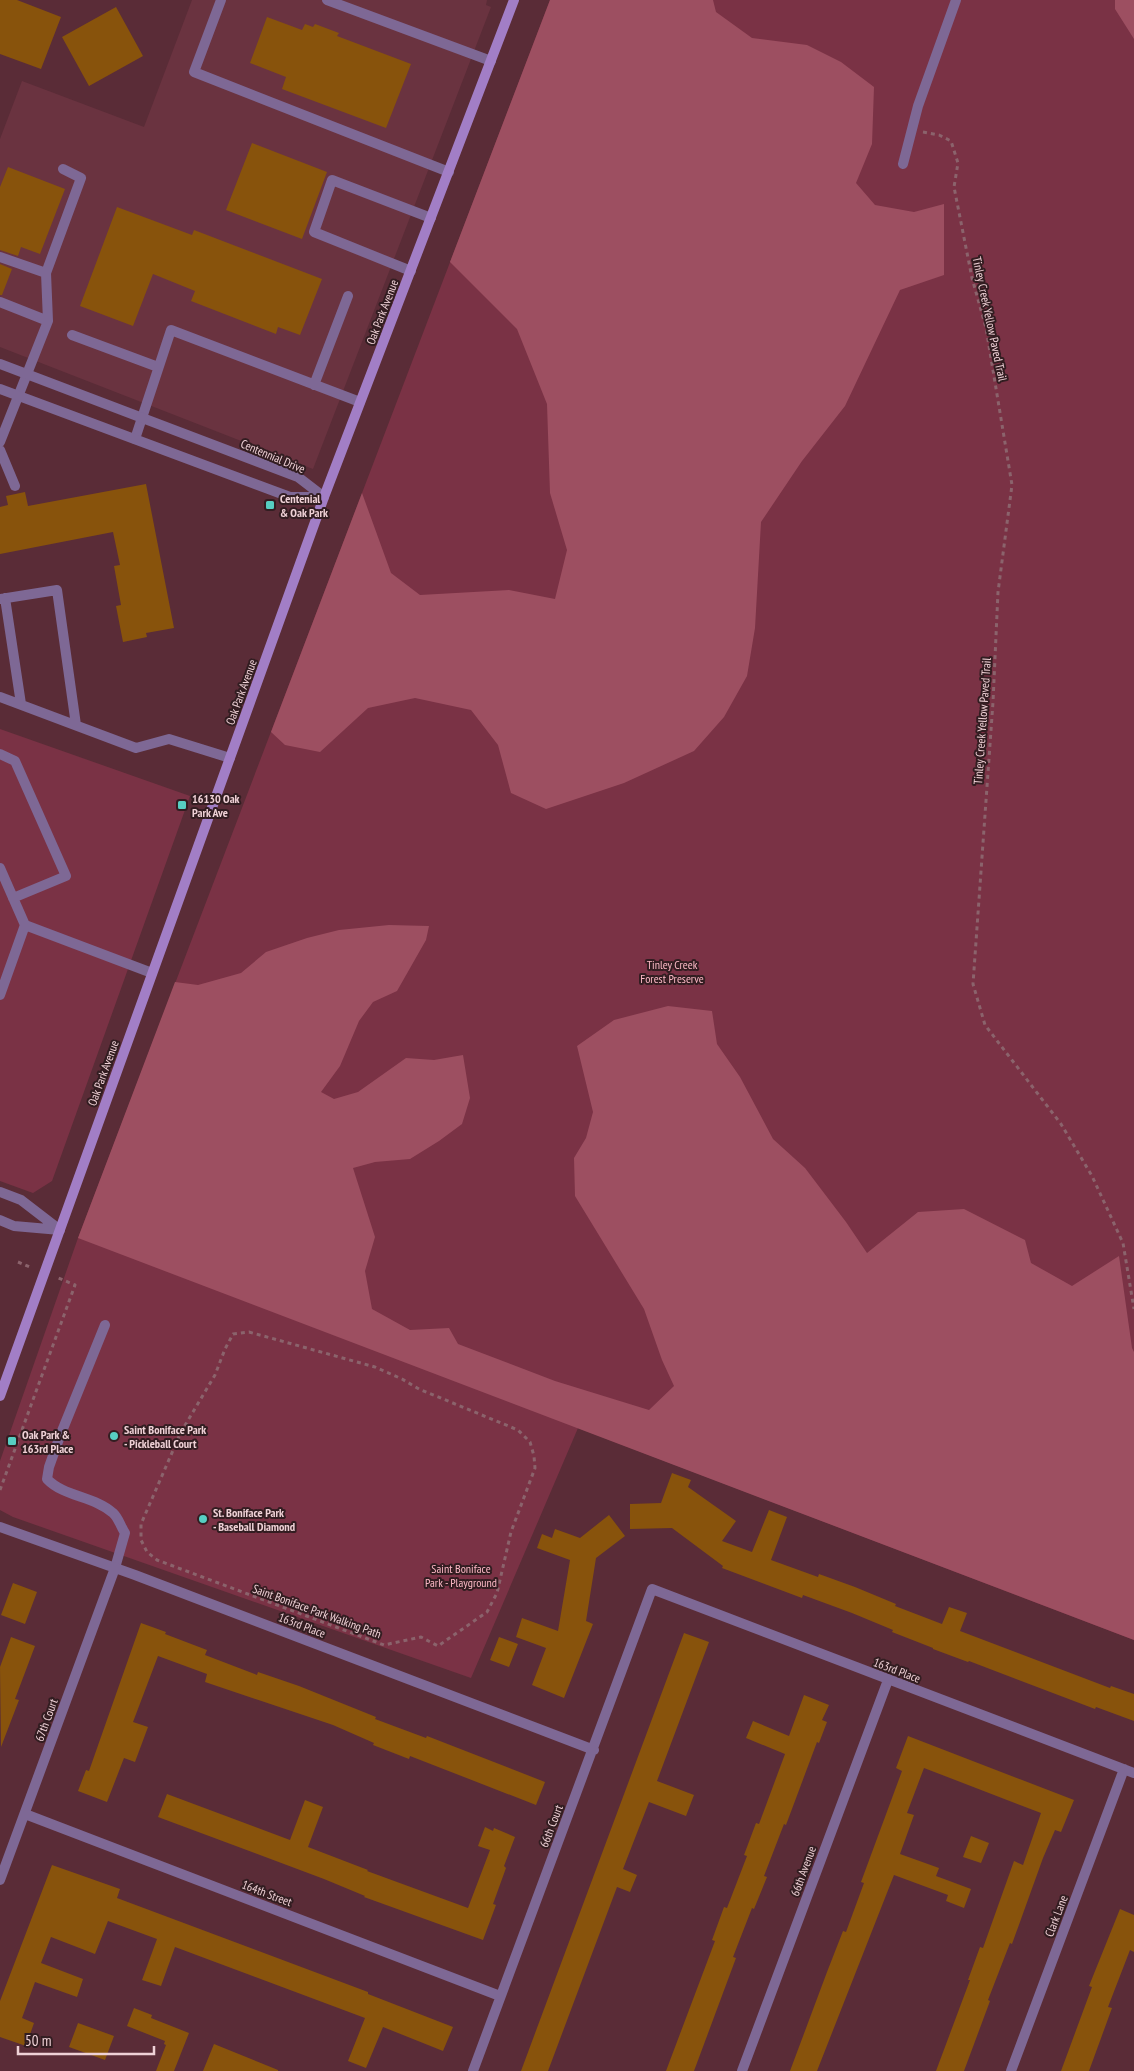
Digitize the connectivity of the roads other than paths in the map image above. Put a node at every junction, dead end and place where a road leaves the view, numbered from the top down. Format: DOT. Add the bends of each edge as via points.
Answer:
graph roads {
  1 [pos="221,0"];
  2 [pos="327,0"];
  3 [pos="514,0"];
  4 [pos="956,0"];
  5 [pos="491,61"];
  6 [pos="903,164"];
  7 [pos="63,169"];
  8 [pos="449,172"];
  9 [pos="431,218"];
  10 [pos="0,257"];
  11 [pos="411,271"];
  12 [pos="46,273"];
  13 [pos="348,296"];
  14 [pos="0,302"];
  15 [pos="48,321"];
  16 [pos="72,335"];
  17 [pos="0,364"];
  18 [pos="158,367"];
  19 [pos="27,374"];
  20 [pos="314,385"];
  21 [pos="0,389"];
  22 [pos="19,396"];
  23 [pos="360,402"];
  24 [pos="141,418"];
  25 [pos="135,439"];
  26 [pos="0,442"];
  27 [pos="0,450"];
  28 [pos="15,486"];
  29 [pos="324,497"];
  30 [pos="3,599"];
  31 [pos="0,697"];
  32 [pos="20,704"];
  33 [pos="76,725"];
  34 [pos="0,754"];
  35 [pos="230,758"];
  36 [pos="0,868"];
  37 [pos="13,898"];
  38 [pos="25,925"];
  39 [pos="152,973"];
  40 [pos="0,995"];
  41 [pos="0,1192"];
  42 [pos="0,1220"];
  43 [pos="60,1230"];
  44 [pos="104,1325"];
  45 [pos="0,1396"];
  46 [pos="0,1528"];
  47 [pos="115,1568"];
  48 [pos="652,1589"];
  49 [pos="888,1680"];
  50 [pos="594,1750"];
  51 [pos="1129,1771"];
  52 [pos="25,1814"];
  53 [pos="0,1880"];
  54 [pos="500,1996"];
  55 [pos="473,2071"];
  56 [pos="742,2071"];
  57 [pos="1011,2071"];
  1 -- 8 [label="street" via="194,72"];
  2 -- 5 [label="street"];
  3 -- 5 [label="street, Oak Park Avenue"];
  4 -- 6 [label="street" via="910,130"];
  5 -- 8 [label="street, Oak Park Avenue"];
  7 -- 12 [label="street" via="81,178"];
  8 -- 9 [label="street, Oak Park Avenue"];
  9 -- 11 [label="street, Oak Park Avenue"];
  9 -- 11 [label="street" via="332,180 314,232"];
  10 -- 12 [label="street"];
  11 -- 23 [label="street, Oak Park Avenue"];
  12 -- 15 [label="street"];
  13 -- 20 [label="street"];
  14 -- 15 [label="street"];
  15 -- 19 [label="street"];
  16 -- 18 [label="street"];
  17 -- 19 [label="street, Centennial Drive"];
  18 -- 20 [label="street" via="171,330"];
  18 -- 24 [label="street"];
  19 -- 22 [label="street"];
  19 -- 24 [label="street, Centennial Drive"];
  20 -- 23 [label="street"];
  21 -- 22 [label="street"];
  22 -- 25 [label="street"];
  22 -- 26 [label="street"];
  23 -- 29 [label="street, Oak Park Avenue"];
  24 -- 25 [label="street"];
  24 -- 29 [label="street, Centennial Drive" via="298,477"];
  25 -- 29 [label="street" via="290,497"];
  27 -- 28 [label="street"];
  29 -- 35 [label="street, Oak Park Avenue"];
  30 -- 32 [label="street"];
  30 -- 33 [label="street" via="57,590"];
  31 -- 32 [label="street"];
  32 -- 33 [label="street"];
  33 -- 35 [label="street" via="136,748 169,739"];
  34 -- 37 [label="street" via="15,760 66,876"];
  35 -- 39 [label="street, Oak Park Avenue"];
  36 -- 37 [label="street"];
  37 -- 38 [label="street"];
  38 -- 39 [label="street"];
  38 -- 40 [label="street"];
  39 -- 43 [label="street, Oak Park Avenue"];
  41 -- 43 [label="street" via="21,1200"];
  42 -- 43 [label="street" via="14,1226"];
  43 -- 45 [label="street, Oak Park Avenue"];
  44 -- 47 [label="street, 67th Court" via="60,1436 47,1479 55,1488 95,1501 115,1514 125,1534"];
  46 -- 47 [label="street, 163rd Place"];
  47 -- 50 [label="street, 163rd Place"];
  47 -- 52 [label="street, 67th Court"];
  48 -- 49 [label="street, 163rd Place"];
  48 -- 50 [label="street, 66th Court"];
  49 -- 51 [label="street, 163rd Place"];
  49 -- 56 [label="street, 66th Avenue"];
  50 -- 54 [label="street, 66th Court"];
  51 -- 57 [label="street, Clark Lane"];
  52 -- 53 [label="street, 67th Court"];
  52 -- 54 [label="street, 164th Street"];
  54 -- 55 [label="street, 66th Court"];
}
